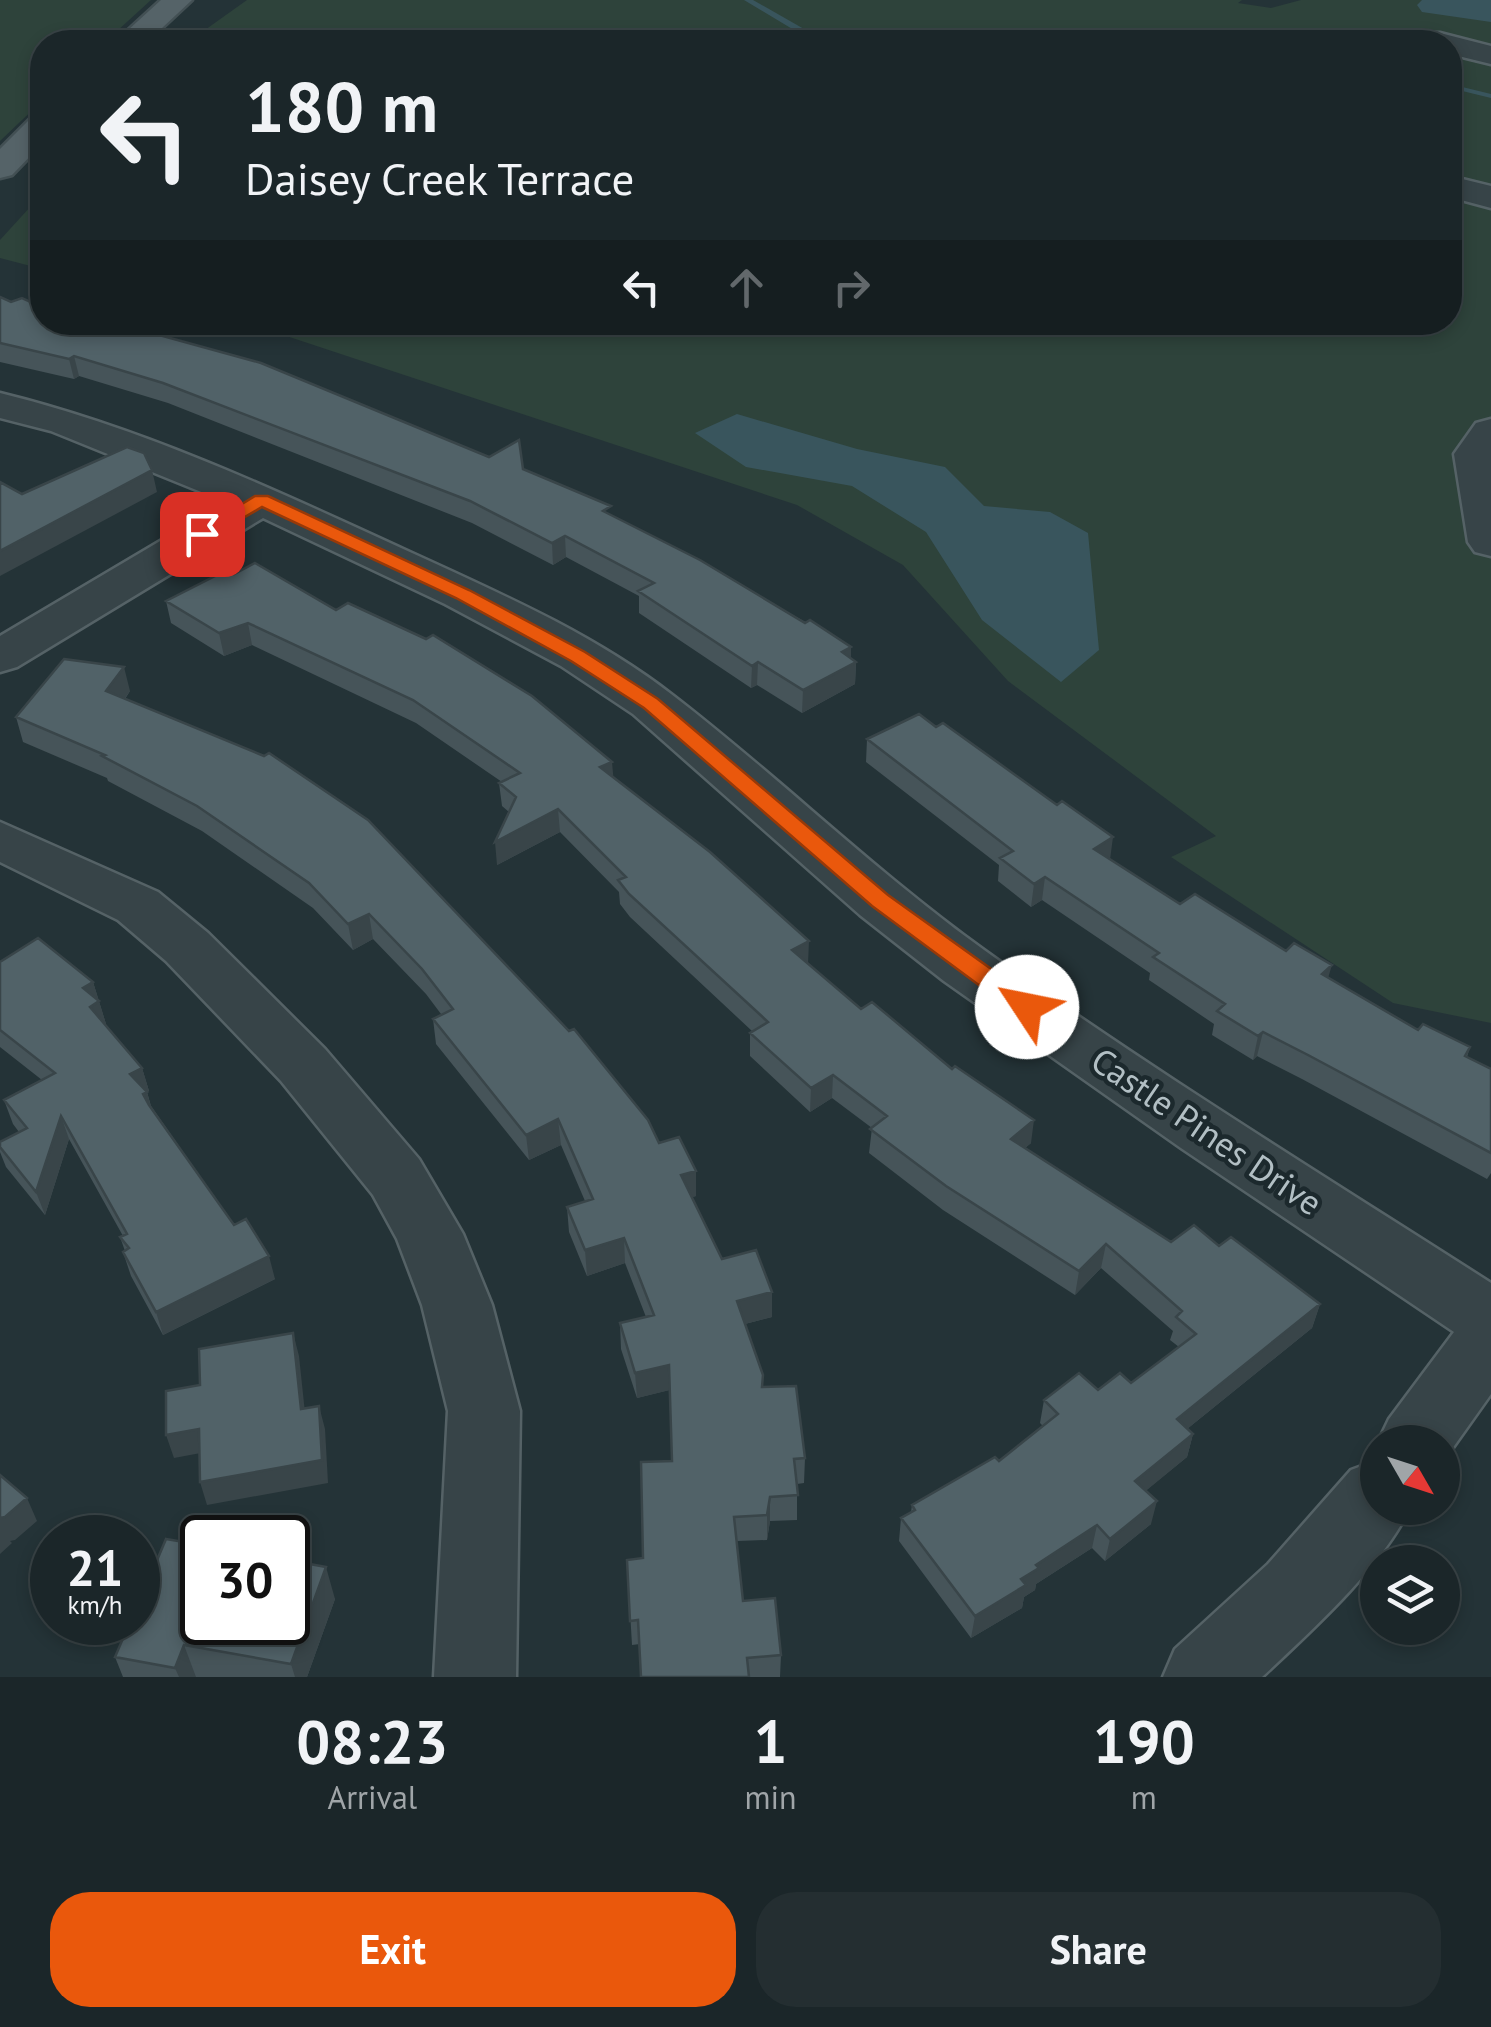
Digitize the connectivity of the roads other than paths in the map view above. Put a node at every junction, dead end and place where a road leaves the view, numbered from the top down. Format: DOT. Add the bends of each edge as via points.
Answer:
graph roads {
  1 [pos="178,0"];
  2 [pos="144,30"];
  3 [pos="1462,48"];
  4 [pos="1491,55"];
  5 [pos="30,138"];
  6 [pos="0,168"];
  7 [pos="1462,189"];
  8 [pos="1491,197"];
  9 [pos="0,405"];
  10 [pos="1491,432"];
  11 [pos="261,500"];
  12 [pos="1491,542"];
  13 [pos="0,657"];
  14 [pos="0,840"];
  15 [pos="1491,1319"];
  16 [pos="1491,1337"];
  17 [pos="1427,1425"];
  18 [pos="1360,1517"];
  19 [pos="475,1677"];
  20 [pos="1204,1677"];
  1 -- 2 [label="main road"];
  3 -- 4 [label="street"];
  5 -- 6 [label="main road"];
  7 -- 8 [label="street"];
  9 -- 11 [label="street, Castle Pines Drive" via="66,422"];
  10 -- 12 [label="street" via="1476,454"];
  11 -- 13 [label="street"];
  11 -- 15 [label="street, Castle Pines Drive" via="462,594 651,703 965,966"];
  14 -- 19 [label="street" via="138,906 188,947 304,1065 396,1177 430,1234 457,1305 484,1411"];
  16 -- 17 [label="street"];
  18 -- 20 [label="street" via="1260,1627"];
}
